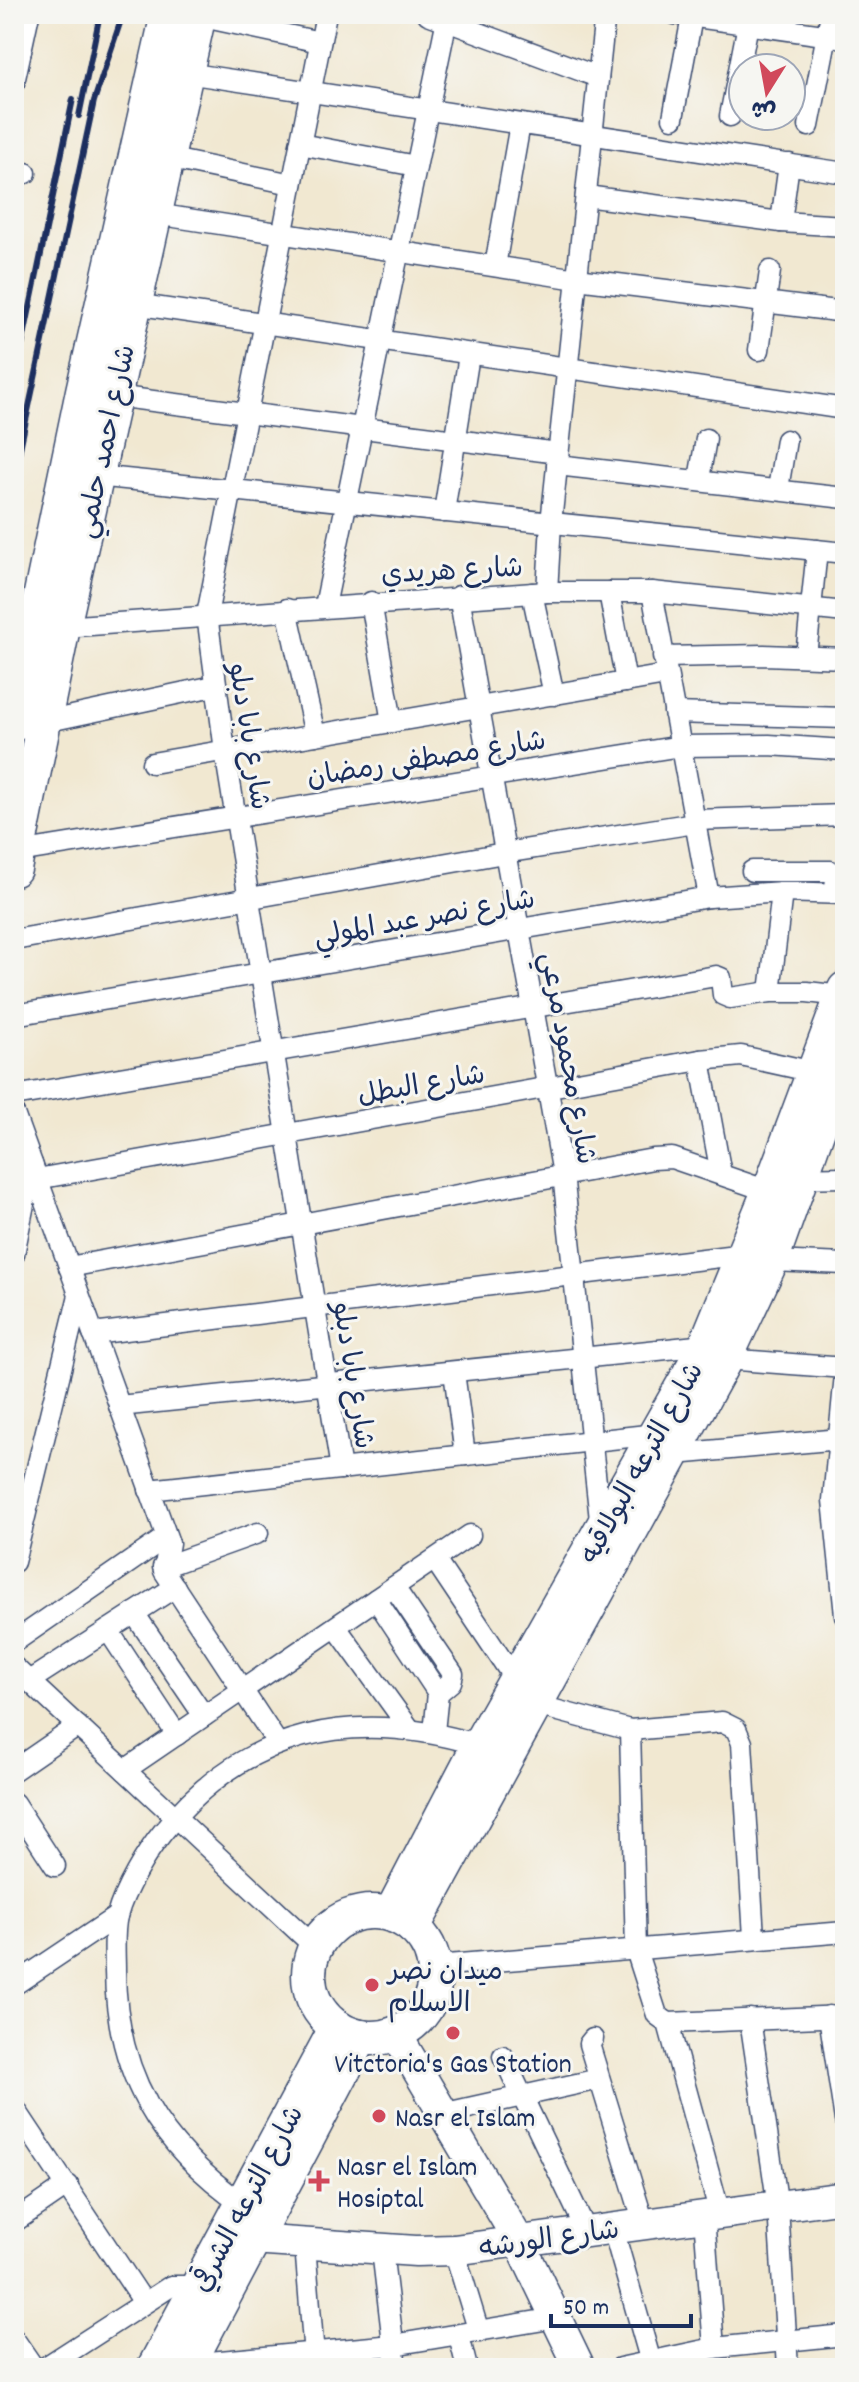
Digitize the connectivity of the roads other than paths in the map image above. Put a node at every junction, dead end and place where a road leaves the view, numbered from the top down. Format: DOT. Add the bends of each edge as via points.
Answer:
graph roads {
  1 [pos="29,14"];
  2 [pos="326,14"];
  3 [pos="605,14"];
  4 [pos="831,14"];
  5 [pos="188,15"];
  6 [pos="683,15"];
  7 [pos="441,16"];
  8 [pos="749,19"];
  9 [pos="836,37"];
  10 [pos="320,42"];
  11 [pos="743,52"];
  12 [pos="186,73"];
  13 [pos="598,77"];
  14 [pos="14,83"];
  15 [pos="311,92"];
  16 [pos="428,110"];
  17 [pos="673,118"];
  18 [pos="520,124"];
  19 [pos="809,126"];
  20 [pos="592,135"];
  21 [pos="300,144"];
  22 [pos="167,158"];
  23 [pos="789,164"];
  24 [pos="416,166"];
  25 [pos="845,173"];
  26 [pos="292,184"];
  27 [pos="586,196"];
  28 [pos="155,214"];
  29 [pos="781,222"];
  30 [pos="845,226"];
  31 [pos="283,233"];
  32 [pos="398,251"];
  33 [pos="495,266"];
  34 [pos="770,271"];
  35 [pos="577,279"];
  36 [pos="765,301"];
  37 [pos="134,304"];
  38 [pos="845,312"];
  39 [pos="265,324"];
  40 [pos="380,341"];
  41 [pos="759,350"];
  42 [pos="469,355"];
  43 [pos="567,370"];
  44 [pos="114,396"];
  45 [pos="845,409"];
  46 [pos="248,413"];
  47 [pos="362,428"];
  48 [pos="706,439"];
  49 [pos="456,440"];
  50 [pos="786,440"];
  51 [pos="557,459"];
  52 [pos="96,476"];
  53 [pos="699,479"];
  54 [pos="778,489"];
  55 [pos="233,490"];
  56 [pos="845,498"];
  57 [pos="347,502"];
  58 [pos="444,512"];
  59 [pos="551,523"];
  60 [pos="817,550"];
  61 [pos="845,553"];
  62 [pos="540,592"];
  63 [pos="609,592"];
  64 [pos="652,592"];
  65 [pos="459,596"];
  66 [pos="371,602"];
  67 [pos="325,606"];
  68 [pos="811,608"];
  69 [pos="287,609"];
  70 [pos="845,612"];
  71 [pos="207,615"];
  72 [pos="63,627"];
  73 [pos="806,656"];
  74 [pos="845,658"];
  75 [pos="664,666"];
  76 [pos="626,682"];
  77 [pos="214,686"];
  78 [pos="554,695"];
  79 [pos="478,707"];
  80 [pos="674,713"];
  81 [pos="845,718"];
  82 [pos="392,722"];
  83 [pos="29,723"];
  84 [pos="315,735"];
  85 [pos="681,746"];
  86 [pos="845,750"];
  87 [pos="225,751"];
  88 [pos="152,763"];
  89 [pos="490,775"];
  90 [pos="845,815"];
  91 [pos="235,816"];
  92 [pos="695,821"];
  93 [pos="504,853"];
  94 [pos="16,861"];
  95 [pos="752,871"];
  96 [pos="782,892"];
  97 [pos="840,894"];
  98 [pos="249,897"];
  99 [pos="709,897"];
  100 [pos="518,929"];
  101 [pos="14,940"];
  102 [pos="261,973"];
  103 [pos="770,992"];
  104 [pos="844,992"];
  105 [pos="532,1007"];
  106 [pos="14,1015"];
  107 [pos="274,1052"];
  108 [pos="845,1054"];
  109 [pos="700,1060"];
  110 [pos="547,1089"];
  111 [pos="829,1090"];
  112 [pos="14,1096"];
  113 [pos="14,1114"];
  114 [pos="288,1136"];
  115 [pos="35,1171"];
  116 [pos="563,1174"];
  117 [pos="721,1174"];
  118 [pos="845,1177"];
  119 [pos="781,1183"];
  120 [pos="302,1223"];
  121 [pos="14,1254"];
  122 [pos="757,1258"];
  123 [pos="845,1264"];
  124 [pos="69,1267"];
  125 [pos="574,1275"];
  126 [pos="79,1295"];
  127 [pos="316,1308"];
  128 [pos="93,1334"];
  129 [pos="715,1352"];
  130 [pos="583,1358"];
  131 [pos="845,1371"];
  132 [pos="454,1372"];
  133 [pos="328,1385"];
  134 [pos="119,1406"];
  135 [pos="844,1407"];
  136 [pos="840,1439"];
  137 [pos="591,1441"];
  138 [pos="666,1444"];
  139 [pos="465,1455"];
  140 [pos="341,1469"];
  141 [pos="149,1490"];
  142 [pos="839,1500"];
  143 [pos="258,1533"];
  144 [pos="601,1533"];
  145 [pos="470,1535"];
  146 [pos="166,1537"];
  147 [pos="435,1560"];
  148 [pos="14,1562"];
  149 [pos="163,1567"];
  150 [pos="841,1568"];
  151 [pos="175,1587"];
  152 [pos="394,1587"];
  153 [pos="376,1599"];
  154 [pos="134,1613"];
  155 [pos="845,1615"];
  156 [pos="336,1627"];
  157 [pos="108,1630"];
  158 [pos="14,1642"];
  159 [pos="22,1674"];
  160 [pos="445,1688"];
  161 [pos="243,1690"];
  162 [pos="526,1693"];
  163 [pos="204,1716"];
  164 [pos="78,1726"];
  165 [pos="409,1728"];
  166 [pos="630,1730"];
  167 [pos="434,1732"];
  168 [pos="177,1735"];
  169 [pos="278,1744"];
  170 [pos="479,1745"];
  171 [pos="14,1770"];
  172 [pos="125,1770"];
  173 [pos="14,1803"];
  174 [pos="176,1816"];
  175 [pos="55,1866"];
  176 [pos="117,1916"];
  177 [pos="402,1920"];
  178 [pos="845,1932"];
  179 [pos="754,1937"];
  180 [pos="315,1947"];
  181 [pos="636,1950"];
  182 [pos="435,1966"];
  183 [pos="14,1985"];
  184 [pos="837,2016"];
  185 [pos="750,2019"];
  186 [pos="668,2023"];
  187 [pos="349,2032"];
  188 [pos="396,2034"];
  189 [pos="593,2039"];
  190 [pos="503,2056"];
  191 [pos="599,2079"];
  192 [pos="522,2096"];
  193 [pos="14,2107"];
  194 [pos="446,2113"];
  195 [pos="845,2120"];
  196 [pos="68,2185"];
  197 [pos="845,2197"];
  198 [pos="243,2204"];
  199 [pos="778,2207"];
  200 [pos="712,2215"];
  201 [pos="14,2222"];
  202 [pos="644,2224"];
  203 [pos="600,2230"];
  204 [pos="252,2240"];
  205 [pos="519,2241"];
  206 [pos="305,2245"];
  207 [pos="382,2250"];
  208 [pos="454,2250"];
  209 [pos="195,2292"];
  210 [pos="143,2301"];
  211 [pos="556,2318"];
  212 [pos="469,2334"];
  213 [pos="845,2335"];
  214 [pos="14,2339"];
  215 [pos="786,2342"];
  216 [pos="393,2345"];
  217 [pos="713,2355"];
  218 [pos="314,2361"];
  219 [pos="636,2364"];
  220 [pos="203,2366"];
  221 [pos="34,2368"];
  222 [pos="44,2368"];
  223 [pos="154,2368"];
  224 [pos="396,2368"];
  225 [pos="467,2368"];
  226 [pos="580,2368"];
  227 [pos="788,2368"];
  1 -- 14 [label="street"];
  2 -- 10 [label="street, شارع بابا دبلو"];
  3 -- 13 [label="street"];
  4 -- 9 [label="street"];
  5 -- 10 [label="street"];
  5 -- 12 [label="main road, شارع احمد حلمي"];
  5 -- 83 [label="main road, شارع احمد حلمي"];
  6 -- 8 [label="street"];
  6 -- 17 [label="street"];
  7 -- 13 [label="street"];
  7 -- 16 [label="street"];
  8 -- 9 [label="street"];
  8 -- 11 [label="street"];
  9 -- 19 [label="street"];
  10 -- 15 [label="street, شارع بابا دبلو"];
  12 -- 15 [label="street"];
  12 -- 22 [label="main road, شارع احمد حلمي"];
  13 -- 20 [label="street"];
  15 -- 16 [label="street"];
  15 -- 21 [label="street, شارع بابا دبلو"];
  16 -- 18 [label="street"];
  16 -- 24 [label="street"];
  18 -- 20 [label="street"];
  18 -- 33 [label="street"];
  20 -- 23 [label="street"];
  20 -- 27 [label="street"];
  21 -- 24 [label="street"];
  21 -- 26 [label="street, شارع بابا دبلو"];
  22 -- 26 [label="street"];
  22 -- 28 [label="main road, شارع احمد حلمي"];
  23 -- 25 [label="street"];
  23 -- 29 [label="street"];
  24 -- 32 [label="street"];
  26 -- 31 [label="street, شارع بابا دبلو"];
  27 -- 29 [label="street"];
  27 -- 35 [label="street"];
  28 -- 31 [label="street"];
  28 -- 37 [label="main road, شارع احمد حلمي"];
  29 -- 30 [label="street"];
  31 -- 32 [label="street"];
  31 -- 39 [label="street, شارع بابا دبلو"];
  32 -- 33 [label="street"];
  32 -- 40 [label="street"];
  33 -- 35 [label="street"];
  34 -- 36 [label="street"];
  35 -- 36 [label="street"];
  35 -- 43 [label="street"];
  36 -- 38 [label="street"];
  36 -- 41 [label="street"];
  37 -- 39 [label="street"];
  37 -- 44 [label="main road, شارع احمد حلمي"];
  39 -- 40 [label="street"];
  39 -- 46 [label="street, شارع بابا دبلو"];
  40 -- 42 [label="street"];
  40 -- 47 [label="street"];
  42 -- 43 [label="street"];
  42 -- 49 [label="street"];
  43 -- 45 [label="street"];
  43 -- 51 [label="street"];
  44 -- 46 [label="street"];
  44 -- 52 [label="main road, شارع احمد حلمي"];
  46 -- 47 [label="street"];
  46 -- 55 [label="street, شارع بابا دبلو"];
  47 -- 49 [label="street"];
  47 -- 57 [label="street"];
  48 -- 53 [label="street"];
  49 -- 51 [label="street"];
  49 -- 58 [label="street"];
  50 -- 54 [label="street"];
  51 -- 53 [label="street"];
  51 -- 59 [label="street"];
  52 -- 55 [label="street"];
  52 -- 72 [label="main road, شارع احمد حلمي"];
  53 -- 54 [label="street"];
  54 -- 56 [label="street"];
  55 -- 57 [label="street"];
  55 -- 71 [label="street, شارع بابا دبلو"];
  57 -- 58 [label="street"];
  57 -- 67 [label="street"];
  58 -- 59 [label="street"];
  59 -- 60 [label="street"];
  59 -- 62 [label="street"];
  60 -- 61 [label="street"];
  60 -- 68 [label="street"];
  62 -- 63 [label="street, شارع هريدي"];
  62 -- 65 [label="street, شارع هريدي"];
  62 -- 78 [label="street"];
  63 -- 64 [label="street, شارع هريدي"];
  63 -- 76 [label="street"];
  64 -- 68 [label="street, شارع هريدي"];
  64 -- 75 [label="street"];
  65 -- 66 [label="street, شارع هريدي"];
  65 -- 79 [label="street, شارع محمود مرعي"];
  66 -- 67 [label="street, شارع هريدي"];
  66 -- 82 [label="street"];
  67 -- 69 [label="street, شارع هريدي"];
  68 -- 70 [label="street, شارع هريدي"];
  68 -- 73 [label="street"];
  69 -- 71 [label="street, شارع هريدي"];
  69 -- 84 [label="street"];
  71 -- 72 [label="street, شارع هريدي"];
  71 -- 77 [label="street, شارع بابا دبلو"];
  72 -- 83 [label="main road, شارع احمد حلمي"];
  73 -- 74 [label="street"];
  73 -- 75 [label="street"];
  75 -- 76 [label="street"];
  75 -- 80 [label="street"];
  76 -- 78 [label="street"];
  77 -- 83 [label="street"];
  77 -- 87 [label="street, شارع بابا دبلو"];
  78 -- 79 [label="street"];
  79 -- 82 [label="street"];
  79 -- 89 [label="street, شارع محمود مرعي"];
  80 -- 81 [label="street"];
  80 -- 85 [label="street"];
  82 -- 84 [label="street"];
  83 -- 94 [label="main road, شارع احمد حلمي"];
  84 -- 87 [label="street"];
  85 -- 86 [label="street, شارع مصطفى رمضان"];
  85 -- 89 [label="street, شارع مصطفى رمضان"];
  85 -- 92 [label="street"];
  87 -- 88 [label="street"];
  87 -- 91 [label="street, شارع بابا دبلو"];
  89 -- 91 [label="street, شارع مصطفى رمضان"];
  89 -- 93 [label="street, شارع محمود مرعي"];
  90 -- 92 [label="street"];
  91 -- 94 [label="street, شارع مصطفى رمضان"];
  91 -- 98 [label="street, شارع بابا دبلو"];
  92 -- 93 [label="street"];
  92 -- 99 [label="street"];
  93 -- 98 [label="street"];
  93 -- 100 [label="street, شارع محمود مرعي"];
  95 -- 97 [label="street" via="831,871"];
  96 -- 97 [label="street, شارع نصر عبد المولي"];
  96 -- 99 [label="street, شارع نصر عبد المولي"];
  96 -- 103 [label="street"];
  98 -- 101 [label="street"];
  98 -- 102 [label="street, شارع بابا دبلو"];
  99 -- 100 [label="street, شارع نصر عبد المولي"];
  100 -- 102 [label="street, شارع نصر عبد المولي"];
  100 -- 105 [label="street, شارع محمود مرعي"];
  102 -- 106 [label="street, شارع نصر عبد المولي"];
  102 -- 107 [label="street, شارع بابا دبلو"];
  103 -- 104 [label="street"];
  103 -- 105 [label="street" via="730,998 723,995 721,978 716,976"];
  104 -- 111 [label="main road, شارع الترعه البولاقيه"];
  105 -- 107 [label="street"];
  105 -- 110 [label="street, شارع محمود مرعي"];
  107 -- 112 [label="street"];
  107 -- 114 [label="street, شارع بابا دبلو"];
  108 -- 111 [label="main road, شارع الترعه البولاقيه"];
  109 -- 110 [label="street, شارع البطل"];
  109 -- 111 [label="street, شارع البطل" via="741,1056"];
  109 -- 117 [label="street"];
  110 -- 114 [label="street, شارع البطل"];
  110 -- 116 [label="street, شارع محمود مرعي"];
  111 -- 119 [label="main road, شارع الترعه البولاقيه"];
  113 -- 115 [label="street"];
  114 -- 115 [label="street, شارع البطل"];
  114 -- 120 [label="street, شارع بابا دبلو"];
  115 -- 121 [label="street"];
  115 -- 124 [label="street"];
  116 -- 117 [label="street" via="662,1158"];
  116 -- 120 [label="street"];
  116 -- 125 [label="street, شارع محمود مرعي"];
  117 -- 119 [label="street"];
  118 -- 119 [label="street"];
  119 -- 122 [label="main road, شارع الترعه البولاقيه"];
  120 -- 124 [label="street"];
  120 -- 127 [label="street, شارع بابا دبلو"];
  122 -- 123 [label="street"];
  122 -- 125 [label="street"];
  122 -- 129 [label="main road, شارع الترعه البولاقيه"];
  124 -- 126 [label="street"];
  125 -- 127 [label="street"];
  125 -- 130 [label="street, شارع محمود مرعي"];
  126 -- 128 [label="street"];
  126 -- 148 [label="street"];
  127 -- 128 [label="street"];
  127 -- 133 [label="street, شارع بابا دبلو"];
  128 -- 134 [label="street"];
  129 -- 130 [label="street"];
  129 -- 131 [label="street"];
  129 -- 138 [label="main road, شارع الترعه البولاقيه"];
  130 -- 132 [label="street"];
  130 -- 137 [label="street, شارع محمود مرعي"];
  131 -- 135 [label="street"];
  132 -- 133 [label="street"];
  132 -- 139 [label="street"];
  133 -- 134 [label="street"];
  133 -- 140 [label="street, شارع بابا دبلو"];
  134 -- 141 [label="street"];
  135 -- 136 [label="street"];
  136 -- 138 [label="street"];
  136 -- 142 [label="street"];
  137 -- 138 [label="street"];
  137 -- 139 [label="street"];
  137 -- 144 [label="street, شارع محمود مرعي"];
  138 -- 144 [label="main road, شارع الترعه البولاقيه"];
  138 -- 162 [label="main road, شارع الترعه البولاقيه"];
  139 -- 140 [label="street"];
  140 -- 141 [label="street"];
  141 -- 146 [label="street"];
  142 -- 150 [label="street"];
  143 -- 149 [label="street"];
  144 -- 162 [label="main road, شارع الترعه البولاقيه"];
  145 -- 147 [label="street"];
  146 -- 149 [label="street" via="169,1549"];
  146 -- 158 [label="street"];
  147 -- 152 [label="street"];
  147 -- 162 [label="street"];
  149 -- 151 [label="street"];
  150 -- 155 [label="street"];
  151 -- 154 [label="street"];
  151 -- 161 [label="street"];
  152 -- 153 [label="street"];
  152 -- 160 [label="street" via="453,1674"];
  153 -- 156 [label="street"];
  153 -- 160 [label="street"];
  154 -- 157 [label="street"];
  154 -- 163 [label="street"];
  156 -- 161 [label="street"];
  156 -- 165 [label="street"];
  157 -- 159 [label="street"];
  157 -- 168 [label="street"];
  159 -- 164 [label="street"];
  160 -- 167 [label="street"];
  161 -- 163 [label="street"];
  161 -- 169 [label="street"];
  162 -- 166 [label="street"];
  162 -- 170 [label="main road, شارع الترعه البولاقيه"];
  162 -- 177 [label="main road, شارع الترعه البولاقيه"];
  163 -- 168 [label="street"];
  164 -- 171 [label="street"];
  164 -- 172 [label="street"];
  165 -- 167 [label="street"];
  165 -- 169 [label="street" via="343,1727"];
  166 -- 179 [label="street" via="722,1722 741,1735"];
  166 -- 181 [label="street"];
  167 -- 170 [label="street"];
  168 -- 172 [label="street"];
  169 -- 174 [label="street" via="233,1766"];
  170 -- 177 [label="main road, شارع الترعه البولاقيه"];
  172 -- 174 [label="street"];
  173 -- 175 [label="street"];
  174 -- 176 [label="street" via="145,1855"];
  174 -- 180 [label="street"];
  176 -- 183 [label="street"];
  176 -- 198 [label="street" via="115,1999 130,2069 145,2102 187,2160"];
  177 -- 180 [label="main road" via="353,1914 331,1927"];
  177 -- 182 [label="main road" via="428,1944"];
  178 -- 179 [label="street"];
  179 -- 181 [label="street"];
  180 -- 187 [label="main road" via="311,1991 321,2012"];
  181 -- 182 [label="street"];
  181 -- 186 [label="street" via="657,2015"];
  182 -- 188 [label="main road" via="427,2008"];
  184 -- 185 [label="street"];
  184 -- 195 [label="street"];
  185 -- 186 [label="street"];
  185 -- 199 [label="street"];
  186 -- 200 [label="street"];
  187 -- 188 [label="main road"];
  187 -- 198 [label="main road, شارع الترعه الشرقي"];
  187 -- 204 [label="main road, شارع الترعه الشرقي"];
  188 -- 194 [label="street"];
  189 -- 191 [label="street" via="589,2044"];
  190 -- 192 [label="street"];
  191 -- 192 [label="street"];
  191 -- 202 [label="street"];
  192 -- 194 [label="street"];
  192 -- 203 [label="street"];
  193 -- 196 [label="street"];
  194 -- 205 [label="street"];
  196 -- 201 [label="street"];
  196 -- 210 [label="street"];
  197 -- 199 [label="street, شارع الورشه"];
  198 -- 209 [label="main road, شارع الترعه الشرقي"];
  199 -- 200 [label="street, شارع الورشه"];
  199 -- 215 [label="street"];
  200 -- 202 [label="street, شارع الورشه"];
  200 -- 217 [label="street"];
  202 -- 203 [label="street, شارع الورشه"];
  203 -- 205 [label="street, شارع الورشه"];
  203 -- 219 [label="street"];
  204 -- 206 [label="street, شارع الورشه"];
  204 -- 220 [label="main road, شارع الترعه الشرقي"];
  205 -- 208 [label="street, شارع الورشه"];
  205 -- 211 [label="street"];
  206 -- 207 [label="street, شارع الورشه"];
  206 -- 218 [label="street"];
  207 -- 208 [label="street, شارع الورشه"];
  207 -- 216 [label="street"];
  208 -- 212 [label="street"];
  209 -- 210 [label="street" via="171,2286"];
  209 -- 223 [label="main road, شارع الترعه الشرقي"];
  210 -- 222 [label="street"];
  211 -- 212 [label="street"];
  211 -- 226 [label="street"];
  212 -- 216 [label="street"];
  212 -- 225 [label="street"];
  213 -- 215 [label="street"];
  214 -- 221 [label="street"];
  215 -- 217 [label="street"];
  215 -- 227 [label="street"];
  216 -- 218 [label="street"];
  216 -- 224 [label="street"];
  217 -- 219 [label="street"];
  218 -- 220 [label="street"];
}
